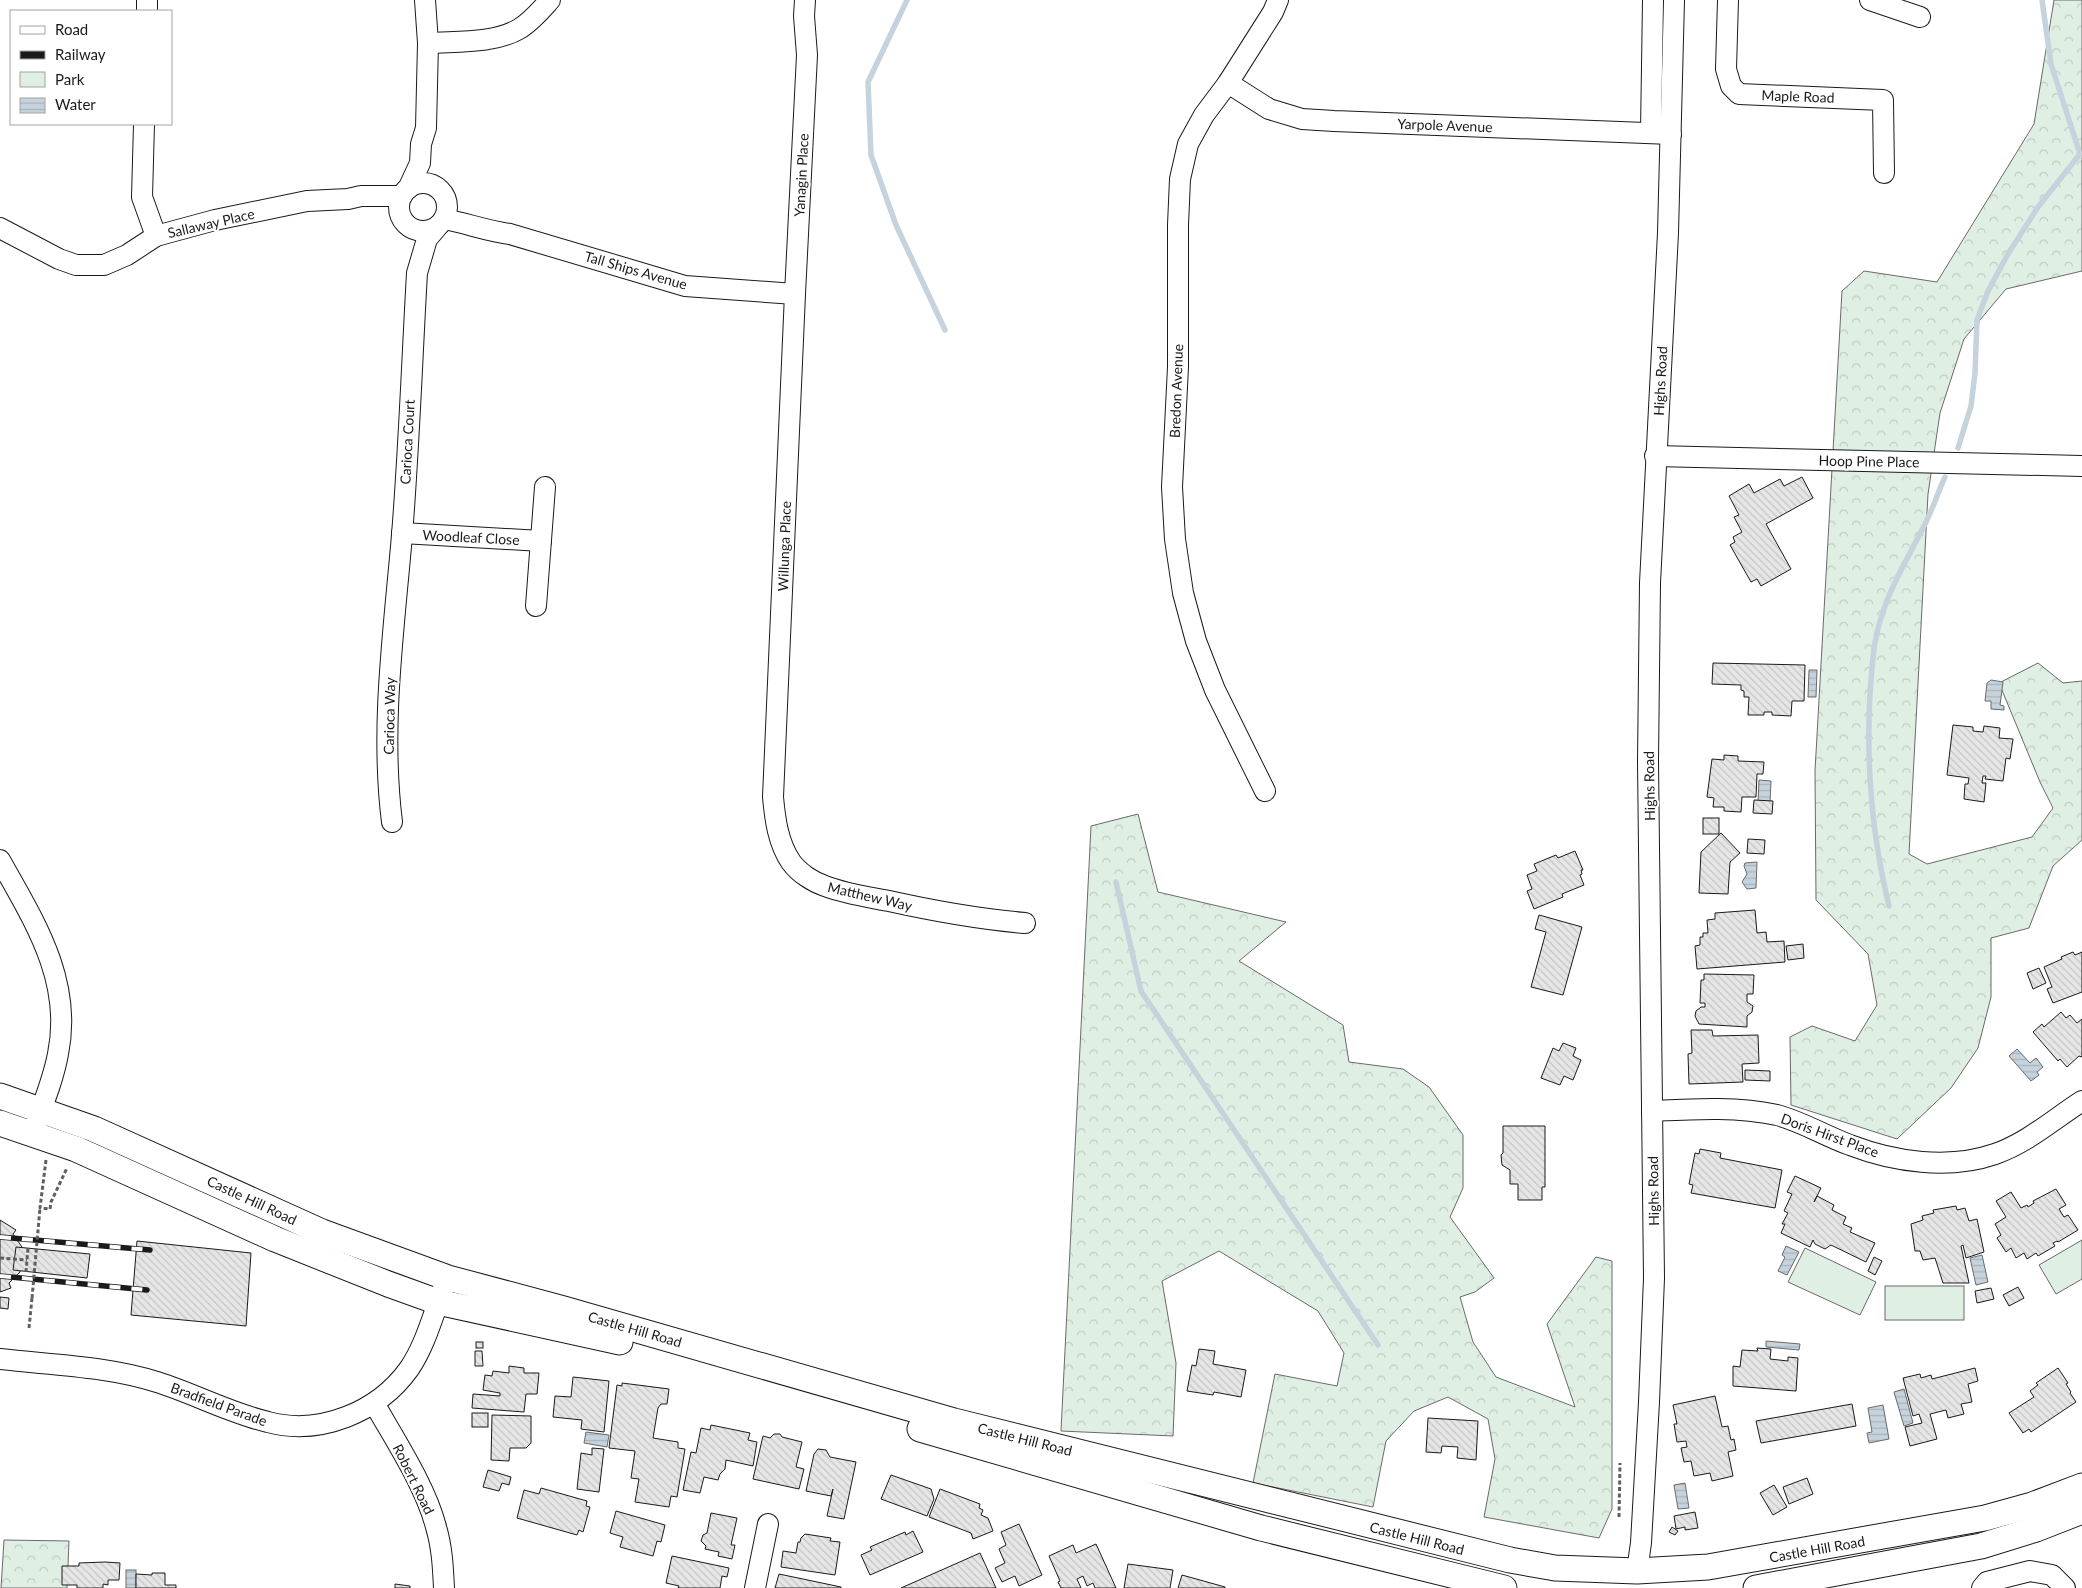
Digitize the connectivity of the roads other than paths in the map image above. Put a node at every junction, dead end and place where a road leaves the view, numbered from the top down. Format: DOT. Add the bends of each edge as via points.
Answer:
graph roads {
  1 [pos="425,0"];
  2 [pos="550,0"];
  3 [pos="805,0"];
  4 [pos="1278,0"];
  5 [pos="1653,0"];
  6 [pos="1674,0"];
  7 [pos="1728,0"];
  8 [pos="1870,0"];
  9 [pos="1920,17"];
  10 [pos="428,43"];
  11 [pos="1228,83"];
  12 [pos="144,125"];
  13 [pos="426,128"];
  14 [pos="1651,132"];
  15 [pos="1671,134"];
  16 [pos="1884,173"];
  17 [pos="403,205"];
  18 [pos="441,208"];
  19 [pos="0,228"];
  20 [pos="156,236"];
  21 [pos="417,273"];
  22 [pos="795,294"];
  23 [pos="1655,456"];
  24 [pos="2082,466"];
  25 [pos="544,487"];
  26 [pos="402,534"];
  27 [pos="541,541"];
  28 [pos="536,606"];
  29 [pos="395,610"];
  30 [pos="1265,791"];
  31 [pos="773,797"];
  32 [pos="392,822"];
  33 [pos="0,860"];
  34 [pos="1024,923"];
  35 [pos="0,1096"];
  36 [pos="2082,1101"];
  37 [pos="41,1110"];
  38 [pos="1652,1111"];
  39 [pos="0,1123"];
  40 [pos="32,1134"];
  41 [pos="448,1278"];
  42 [pos="438,1302"];
  43 [pos="0,1359"];
  44 [pos="374,1403"];
  45 [pos="2082,1486"];
  46 [pos="2082,1511"];
  47 [pos="768,1524"];
  48 [pos="1639,1582"];
  49 [pos="444,1588"];
  50 [pos="755,1588"];
  51 [pos="1504,1588"];
  52 [pos="1595,1588"];
  53 [pos="1756,1588"];
  54 [pos="1982,1588"];
  55 [pos="2065,1588"];
  1 -- 10 [label="street"];
  2 -- 10 [label="street" via="534,17 506,35 483,40"];
  3 -- 22 [label="street, Yanagin Place" via="808,55"];
  4 -- 11 [label="street, Bredon Avenue"];
  5 -- 14 [label="street"];
  6 -- 15 [label="street, Highs Road"];
  7 -- 16 [label="street, Maple Road" via="1726,68 1731,86 1739,94 1883,100"];
  8 -- 9 [label="street"];
  10 -- 13 [label="street"];
  11 -- 14 [label="street, Yarpole Avenue" via="1269,109 1302,119"];
  11 -- 30 [label="street, Bredon Avenue" via="1204,115 1188,144 1180,180 1178,367 1172,487 1179,566 1196,641 1215,690"];
  12 -- 20 [label="street" via="142,197"];
  13 -- 17 [label="street" via="420,163"];
  13 -- 18 [label="street" via="430,164"];
  14 -- 15 [label="street, Yarpole Avenue"];
  15 -- 23 [label="street, Highs Road"];
  17 -- 18 [label="street" via="416,184 426,184"];
  17 -- 18 [label="street" via="411,228 420,231 429,230"];
  17 -- 20 [label="street, Sallaway Place" via="363,205 348,199 307,201"];
  17 -- 21 [label="street, Carioca Court"];
  18 -- 21 [label="street, Carioca Court"];
  18 -- 22 [label="street, Tall Ships Avenue" via="463,222 487,231 510,234 685,286"];
  19 -- 20 [label="street, Sallaway Place" via="52,256 89,266 114,262"];
  21 -- 26 [label="street, Carioca Court"];
  22 -- 31 [label="street, Willunga Place"];
  23 -- 24 [label="street, Hoop Pine Place"];
  23 -- 38 [label="street, Highs Road" via="1648,761"];
  25 -- 27 [label="street"];
  26 -- 27 [label="street, Woodleaf Close"];
  26 -- 29 [label="street, Carioca Court"];
  27 -- 28 [label="street"];
  29 -- 32 [label="street, Carioca Way" via="387,721"];
  31 -- 34 [label="street, Matthew Way" via="781,842 792,863 804,875 824,886 976,918"];
  33 -- 37 [label="street" via="43,938 60,995 59,1052"];
  35 -- 37 [label="main road, Castle Hill Road"];
  36 -- 38 [label="street, Doris Hirst Place" via="2023,1141 1995,1154 1966,1161 1938,1162 1877,1154 1775,1115 1748,1111"];
  37 -- 40 [label="street"];
  37 -- 41 [label="main road, Castle Hill Road" via="94,1129 322,1232"];
  38 -- 48 [label="street, Highs Road" via="1654,1278"];
  39 -- 40 [label="main road, Castle Hill Road"];
  40 -- 42 [label="main road, Castle Hill Road" via="76,1149 329,1262"];
  41 -- 42 [label="street"];
  41 -- 48 [label="main road, Castle Hill Road" via="954,1421 1462,1549"];
  42 -- 44 [label="street, Bradfield Parade" via="410,1368"];
  42 -- 51 [label="main road, Castle Hill Road" via="605,1337 1260,1528"];
  43 -- 44 [label="street, Bradfield Parade" via="128,1374 255,1418 288,1425 338,1420"];
  44 -- 49 [label="street, Robert Road" via="426,1498 442,1552"];
  45 -- 48 [label="main road, Castle Hill Road" via="1985,1518"];
  46 -- 53 [label="main road, Castle Hill Road" via="1981,1546"];
  47 -- 50 [label="street"];
  48 -- 52 [label="main road" via="1614,1578"];
  54 -- 55 [label="street" via="1987,1582 2030,1571 2052,1575"];
}
